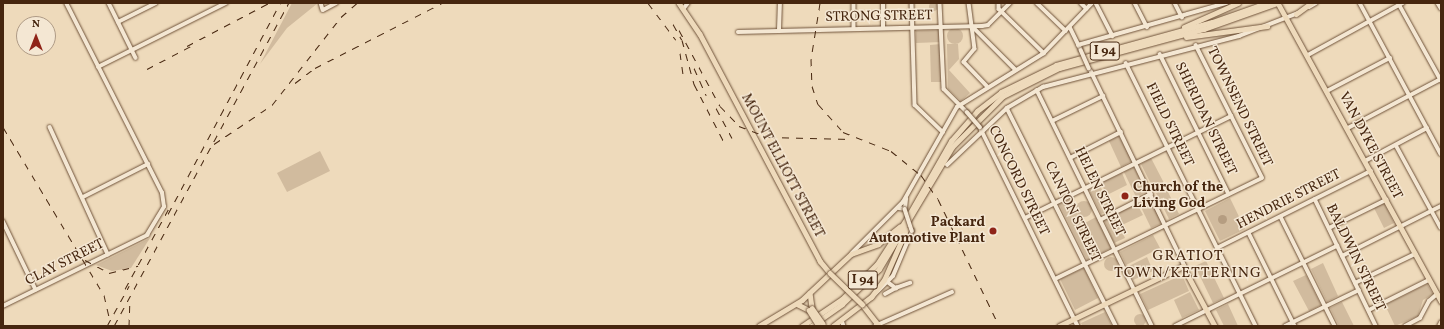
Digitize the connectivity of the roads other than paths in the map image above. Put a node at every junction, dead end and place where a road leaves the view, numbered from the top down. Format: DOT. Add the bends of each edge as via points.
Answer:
graph roads {
  1 [pos="66,3"];
  2 [pos="108,3"];
  3 [pos="156,3"];
  4 [pos="226,3"];
  5 [pos="321,3"];
  6 [pos="336,3"];
  7 [pos="679,3"];
  8 [pos="780,3"];
  9 [pos="854,3"];
  10 [pos="883,3"];
  11 [pos="912,3"];
  12 [pos="940,3"];
  13 [pos="969,3"];
  14 [pos="999,3"];
  15 [pos="1010,3"];
  16 [pos="1037,3"];
  17 [pos="1081,3"];
  18 [pos="1092,3"];
  19 [pos="1096,3"];
  20 [pos="1135,3"];
  21 [pos="1175,3"];
  22 [pos="1226,3"];
  23 [pos="1238,3"];
  24 [pos="1266,3"];
  25 [pos="1278,3"];
  26 [pos="1311,3"];
  27 [pos="1316,3"];
  28 [pos="1360,3"];
  29 [pos="1438,3"];
  30 [pos="1220,4"];
  31 [pos="1401,4"];
  32 [pos="327,5"];
  33 [pos="685,5"];
  34 [pos="1441,8"];
  35 [pos="1087,9"];
  36 [pos="1001,12"];
  37 [pos="1296,14"];
  38 [pos="1182,17"];
  39 [pos="1287,19"];
  40 [pos="1370,21"];
  41 [pos="118,22"];
  42 [pos="972,26"];
  43 [pos="1267,26"];
  44 [pos="912,27"];
  45 [pos="942,27"];
  46 [pos="1070,27"];
  47 [pos="1147,27"];
  48 [pos="883,28"];
  49 [pos="854,29"];
  50 [pos="779,30"];
  51 [pos="1066,31"];
  52 [pos="738,32"];
  53 [pos="1175,34"];
  54 [pos="1113,36"];
  55 [pos="1078,45"];
  56 [pos="1196,46"];
  57 [pos="132,49"];
  58 [pos="1044,53"];
  59 [pos="1160,54"];
  60 [pos="1308,55"];
  61 [pos="136,58"];
  62 [pos="1390,58"];
  63 [pos="1126,63"];
  64 [pos="98,67"];
  65 [pos="1016,70"];
  66 [pos="1092,72"];
  67 [pos="1441,79"];
  68 [pos="987,86"];
  69 [pos="1037,90"];
  70 [pos="1327,91"];
  71 [pos="1409,95"];
  72 [pos="1103,96"];
  73 [pos="960,104"];
  74 [pos="1008,108"];
  75 [pos="1231,116"];
  76 [pos="1052,121"];
  77 [pos="50,127"];
  78 [pos="981,128"];
  79 [pos="1348,128"];
  80 [pos="1427,128"];
  81 [pos="943,132"];
  82 [pos="1121,132"];
  83 [pos="1199,132"];
  84 [pos="1396,145"];
  85 [pos="1168,148"];
  86 [pos="1441,154"];
  87 [pos="1070,158"];
  88 [pos="1366,161"];
  89 [pos="1136,163"];
  90 [pos="148,164"];
  91 [pos="947,165"];
  92 [pos="1371,171"];
  93 [pos="1085,188"];
  94 [pos="1151,194"];
  95 [pos="1230,194"];
  96 [pos="908,195"];
  97 [pos="83,197"];
  98 [pos="1314,200"];
  99 [pos="1386,200"];
  100 [pos="1055,203"];
  101 [pos="1441,206"];
  102 [pos="899,208"];
  103 [pos="905,209"];
  104 [pos="1198,209"];
  105 [pos="1432,210"];
  106 [pos="1280,217"];
  107 [pos="907,218"];
  108 [pos="1025,218"];
  109 [pos="1100,220"];
  110 [pos="3,221"];
  111 [pos="1167,225"];
  112 [pos="907,227"];
  113 [pos="1401,227"];
  114 [pos="1329,228"];
  115 [pos="1441,228"];
  116 [pos="1249,233"];
  117 [pos="1337,246"];
  118 [pos="1217,248"];
  119 [pos="1115,250"];
  120 [pos="108,254"];
  121 [pos="851,254"];
  122 [pos="1415,254"];
  123 [pos="1342,256"];
  124 [pos="1304,263"];
  125 [pos="1086,264"];
  126 [pos="1185,266"];
  127 [pos="830,273"];
  128 [pos="1272,278"];
  129 [pos="1055,279"];
  130 [pos="1429,280"];
  131 [pos="889,283"];
  132 [pos="910,283"];
  133 [pos="1355,283"];
  134 [pos="896,288"];
  135 [pos="1134,289"];
  136 [pos="36,290"];
  137 [pos="1359,290"];
  138 [pos="952,292"];
  139 [pos="810,293"];
  140 [pos="885,294"];
  141 [pos="1240,294"];
  142 [pos="1437,294"];
  143 [pos="871,297"];
  144 [pos="1441,301"];
  145 [pos="797,304"];
  146 [pos="862,304"];
  147 [pos="1105,304"];
  148 [pos="3,306"];
  149 [pos="1325,306"];
  150 [pos="811,309"];
  151 [pos="1208,310"];
  152 [pos="1369,310"];
  153 [pos="1075,318"];
  154 [pos="842,320"];
  155 [pos="1441,322"];
  156 [pos="1294,324"];
  157 [pos="822,325"];
  158 [pos="759,326"];
  159 [pos="802,326"];
  160 [pos="811,326"];
  161 [pos="832,326"];
  162 [pos="844,326"];
  163 [pos="875,326"];
  164 [pos="879,326"];
  165 [pos="1059,326"];
  166 [pos="1078,326"];
  167 [pos="1116,326"];
  168 [pos="1152,326"];
  169 [pos="1175,326"];
  170 [pos="1216,326"];
  171 [pos="1256,326"];
  172 [pos="1285,326"];
  173 [pos="1334,326"];
  174 [pos="1376,326"];
  175 [pos="1405,326"];
  176 [pos="1439,326"];
  1 -- 64 [label="street, CLAY STREET"];
  2 -- 41 [label="street"];
  3 -- 41 [label="street"];
  4 -- 57 [label="street"];
  5 -- 32 [label="street" via="323,10"];
  6 -- 32 [label="street"];
  7 -- 33 [label="main road, MOUNT ELLIOTT STREET"];
  8 -- 50 [label="street"];
  9 -- 49 [label="street"];
  10 -- 48 [label="street"];
  11 -- 44 [label="street"];
  12 -- 45 [label="street, CONCORD STREET"];
  13 -- 42 [label="street"];
  14 -- 36 [label="street"];
  15 -- 36 [label="street, STRONG STREET"];
  16 -- 51 [label="street"];
  17 -- 35 [label="street"];
  18 -- 35 [label="street"];
  19 -- 54 [label="street"];
  20 -- 47 [label="street"];
  21 -- 38 [label="street"];
  22 -- 30 [label="street"];
  23 -- 53 [label="highway"];
  24 -- 53 [label="highway, I 94"];
  25 -- 39 [label="main road, VAN DYKE STREET"];
  25 -- 53 [label="highway, I 94"];
  26 -- 37 [label="highway"];
  27 -- 37 [label="street"];
  28 -- 40 [label="street"];
  29 -- 34 [label="street"];
  30 -- 38 [label="street"];
  31 -- 40 [label="street"];
  31 -- 67 [label="street"];
  33 -- 127 [label="main road, MOUNT ELLIOTT STREET" via="820,261"];
  35 -- 46 [label="street"];
  36 -- 42 [label="street, STRONG STREET" via="986,26"];
  36 -- 58 [label="street"];
  37 -- 39 [label="street"];
  38 -- 47 [label="street"];
  39 -- 43 [label="street"];
  39 -- 60 [label="main road, VAN DYKE STREET"];
  40 -- 60 [label="street"];
  40 -- 62 [label="street"];
  41 -- 57 [label="street"];
  42 -- 45 [label="street, STRONG STREET"];
  42 -- 65 [label="street"];
  42 -- 68 [label="street" via="975,49 964,62"];
  43 -- 53 [label="highway"];
  43 -- 56 [label="street"];
  44 -- 45 [label="street, STRONG STREET"];
  44 -- 48 [label="street, STRONG STREET"];
  44 -- 81 [label="street" via="915,105"];
  45 -- 73 [label="street, CONCORD STREET" via="944,89"];
  46 -- 51 [label="street"];
  46 -- 55 [label="street"];
  47 -- 54 [label="street"];
  48 -- 49 [label="street, STRONG STREET"];
  49 -- 50 [label="street, STRONG STREET"];
  50 -- 52 [label="street, STRONG STREET"];
  51 -- 58 [label="street"];
  53 -- 107 [label="highway, I 94" via="1049,67 1001,92 977,111 951,140"];
  53 -- 112 [label="highway, I 94" via="1059,68 1003,96 980,115 952,147"];
  54 -- 55 [label="street"];
  55 -- 66 [label="street, bridge"];
  56 -- 59 [label="street"];
  56 -- 75 [label="street, TOWNSEND STREET"];
  57 -- 61 [label="street"];
  57 -- 64 [label="street"];
  58 -- 65 [label="street"];
  59 -- 63 [label="street"];
  59 -- 83 [label="street, SHERIDAN STREET"];
  60 -- 70 [label="main road, VAN DYKE STREET"];
  62 -- 70 [label="street"];
  62 -- 71 [label="street"];
  63 -- 66 [label="street"];
  63 -- 85 [label="street, FIELD STREET"];
  64 -- 90 [label="street, CLAY STREET"];
  65 -- 68 [label="street"];
  66 -- 69 [label="street"];
  66 -- 72 [label="street"];
  67 -- 71 [label="street"];
  68 -- 73 [label="street"];
  69 -- 74 [label="street"];
  69 -- 76 [label="street, HELEN STREET"];
  70 -- 79 [label="main road, VAN DYKE STREET"];
  71 -- 79 [label="street"];
  71 -- 80 [label="street"];
  72 -- 76 [label="street"];
  72 -- 82 [label="street"];
  73 -- 78 [label="street, CONCORD STREET, bridge"];
  73 -- 81 [label="street"];
  74 -- 78 [label="street"];
  74 -- 100 [label="street, CANTON STREET"];
  75 -- 83 [label="street"];
  75 -- 95 [label="street, TOWNSEND STREET" via="1262,178"];
  76 -- 87 [label="street, HELEN STREET"];
  77 -- 97 [label="street"];
  78 -- 91 [label="street"];
  78 -- 108 [label="street, CONCORD STREET"];
  79 -- 88 [label="main road, VAN DYKE STREET"];
  80 -- 84 [label="street"];
  80 -- 86 [label="street"];
  81 -- 96 [label="street"];
  82 -- 87 [label="street"];
  82 -- 89 [label="street"];
  83 -- 85 [label="street"];
  83 -- 95 [label="street, SHERIDAN STREET"];
  84 -- 88 [label="street"];
  84 -- 105 [label="street"];
  85 -- 89 [label="street"];
  85 -- 104 [label="street, FIELD STREET"];
  87 -- 93 [label="street, HELEN STREET"];
  88 -- 92 [label="main road, VAN DYKE STREET"];
  89 -- 93 [label="street"];
  89 -- 94 [label="street"];
  90 -- 97 [label="street"];
  90 -- 120 [label="street, CLAY STREET" via="163,195 164,207 150,232"];
  92 -- 98 [label="street, HENDRIE STREET"];
  92 -- 99 [label="main road, VAN DYKE STREET"];
  93 -- 100 [label="street"];
  93 -- 109 [label="street, HELEN STREET"];
  94 -- 109 [label="street"];
  94 -- 111 [label="street"];
  95 -- 104 [label="street"];
  96 -- 102 [label="street"];
  96 -- 103 [label="street"];
  97 -- 120 [label="street"];
  98 -- 106 [label="street, HENDRIE STREET"];
  98 -- 114 [label="street, BALDWIN STREET"];
  99 -- 113 [label="main road, VAN DYKE STREET"];
  99 -- 114 [label="street"];
  100 -- 108 [label="street"];
  100 -- 125 [label="street, CANTON STREET"];
  101 -- 105 [label="street"];
  102 -- 103 [label="street"];
  102 -- 121 [label="street"];
  103 -- 131 [label="street, bridge" via="912,231"];
  104 -- 111 [label="street"];
  104 -- 118 [label="street, FIELD STREET"];
  105 -- 113 [label="street"];
  105 -- 115 [label="street"];
  106 -- 116 [label="street, HENDRIE STREET"];
  106 -- 124 [label="street"];
  107 -- 121 [label="highway" via="878,244"];
  107 -- 159 [label="highway, I 94" via="887,252 858,284"];
  108 -- 129 [label="street, CONCORD STREET"];
  109 -- 119 [label="street, HELEN STREET"];
  110 -- 136 [label="street"];
  111 -- 119 [label="street"];
  111 -- 126 [label="street"];
  112 -- 143 [label="highway" via="893,265"];
  112 -- 160 [label="highway, I 94" via="864,284"];
  113 -- 122 [label="main road, VAN DYKE STREET"];
  113 -- 123 [label="street"];
  114 -- 117 [label="street, BALDWIN STREET"];
  116 -- 118 [label="street, HENDRIE STREET"];
  116 -- 128 [label="street"];
  117 -- 123 [label="street, BALDWIN STREET"];
  117 -- 124 [label="street"];
  118 -- 141 [label="street, FIELD STREET"];
  119 -- 125 [label="street"];
  119 -- 135 [label="street, HELEN STREET"];
  120 -- 136 [label="street, CLAY STREET"];
  121 -- 127 [label="main road"];
  122 -- 130 [label="main road, VAN DYKE STREET"];
  122 -- 133 [label="street"];
  123 -- 133 [label="street, BALDWIN STREET"];
  124 -- 128 [label="street"];
  124 -- 149 [label="street"];
  125 -- 129 [label="street"];
  125 -- 147 [label="street, CANTON STREET"];
  126 -- 135 [label="main road"];
  126 -- 151 [label="main road"];
  127 -- 139 [label="main road"];
  127 -- 146 [label="main road, MOUNT ELLIOTT STREET, bridge"];
  128 -- 141 [label="street"];
  128 -- 156 [label="street"];
  129 -- 153 [label="street, CONCORD STREET"];
  130 -- 142 [label="main road, VAN DYKE STREET"];
  130 -- 152 [label="street"];
  131 -- 134 [label="street"];
  131 -- 143 [label="street"];
  132 -- 134 [label="street"];
  133 -- 137 [label="street, BALDWIN STREET"];
  134 -- 140 [label="street"];
  135 -- 147 [label="main road"];
  135 -- 168 [label="street, HELEN STREET"];
  136 -- 148 [label="street, CLAY STREET"];
  137 -- 149 [label="street"];
  137 -- 152 [label="street, BALDWIN STREET"];
  138 -- 164 [label="street"];
  139 -- 145 [label="main road"];
  139 -- 150 [label="main road"];
  141 -- 151 [label="street"];
  141 -- 171 [label="street, FIELD STREET"];
  142 -- 144 [label="main road, VAN DYKE STREET"];
  142 -- 175 [label="street" via="1429,300 1420,318"];
  143 -- 146 [label="main road"];
  145 -- 150 [label="main road"];
  145 -- 158 [label="main road"];
  146 -- 154 [label="main road"];
  146 -- 164 [label="main road, MOUNT ELLIOTT STREET"];
  147 -- 153 [label="main road"];
  147 -- 167 [label="street, CANTON STREET"];
  149 -- 156 [label="street"];
  149 -- 173 [label="street"];
  150 -- 157 [label="main road, bridge"];
  151 -- 169 [label="street"];
  151 -- 170 [label="main road"];
  152 -- 174 [label="street, BALDWIN STREET"];
  153 -- 165 [label="main road"];
  153 -- 166 [label="street, CONCORD STREET"];
  154 -- 161 [label="main road"];
  154 -- 162 [label="street"];
  155 -- 176 [label="main road"];
  156 -- 172 [label="street"];
  163 -- 164 [label="street"];
}
